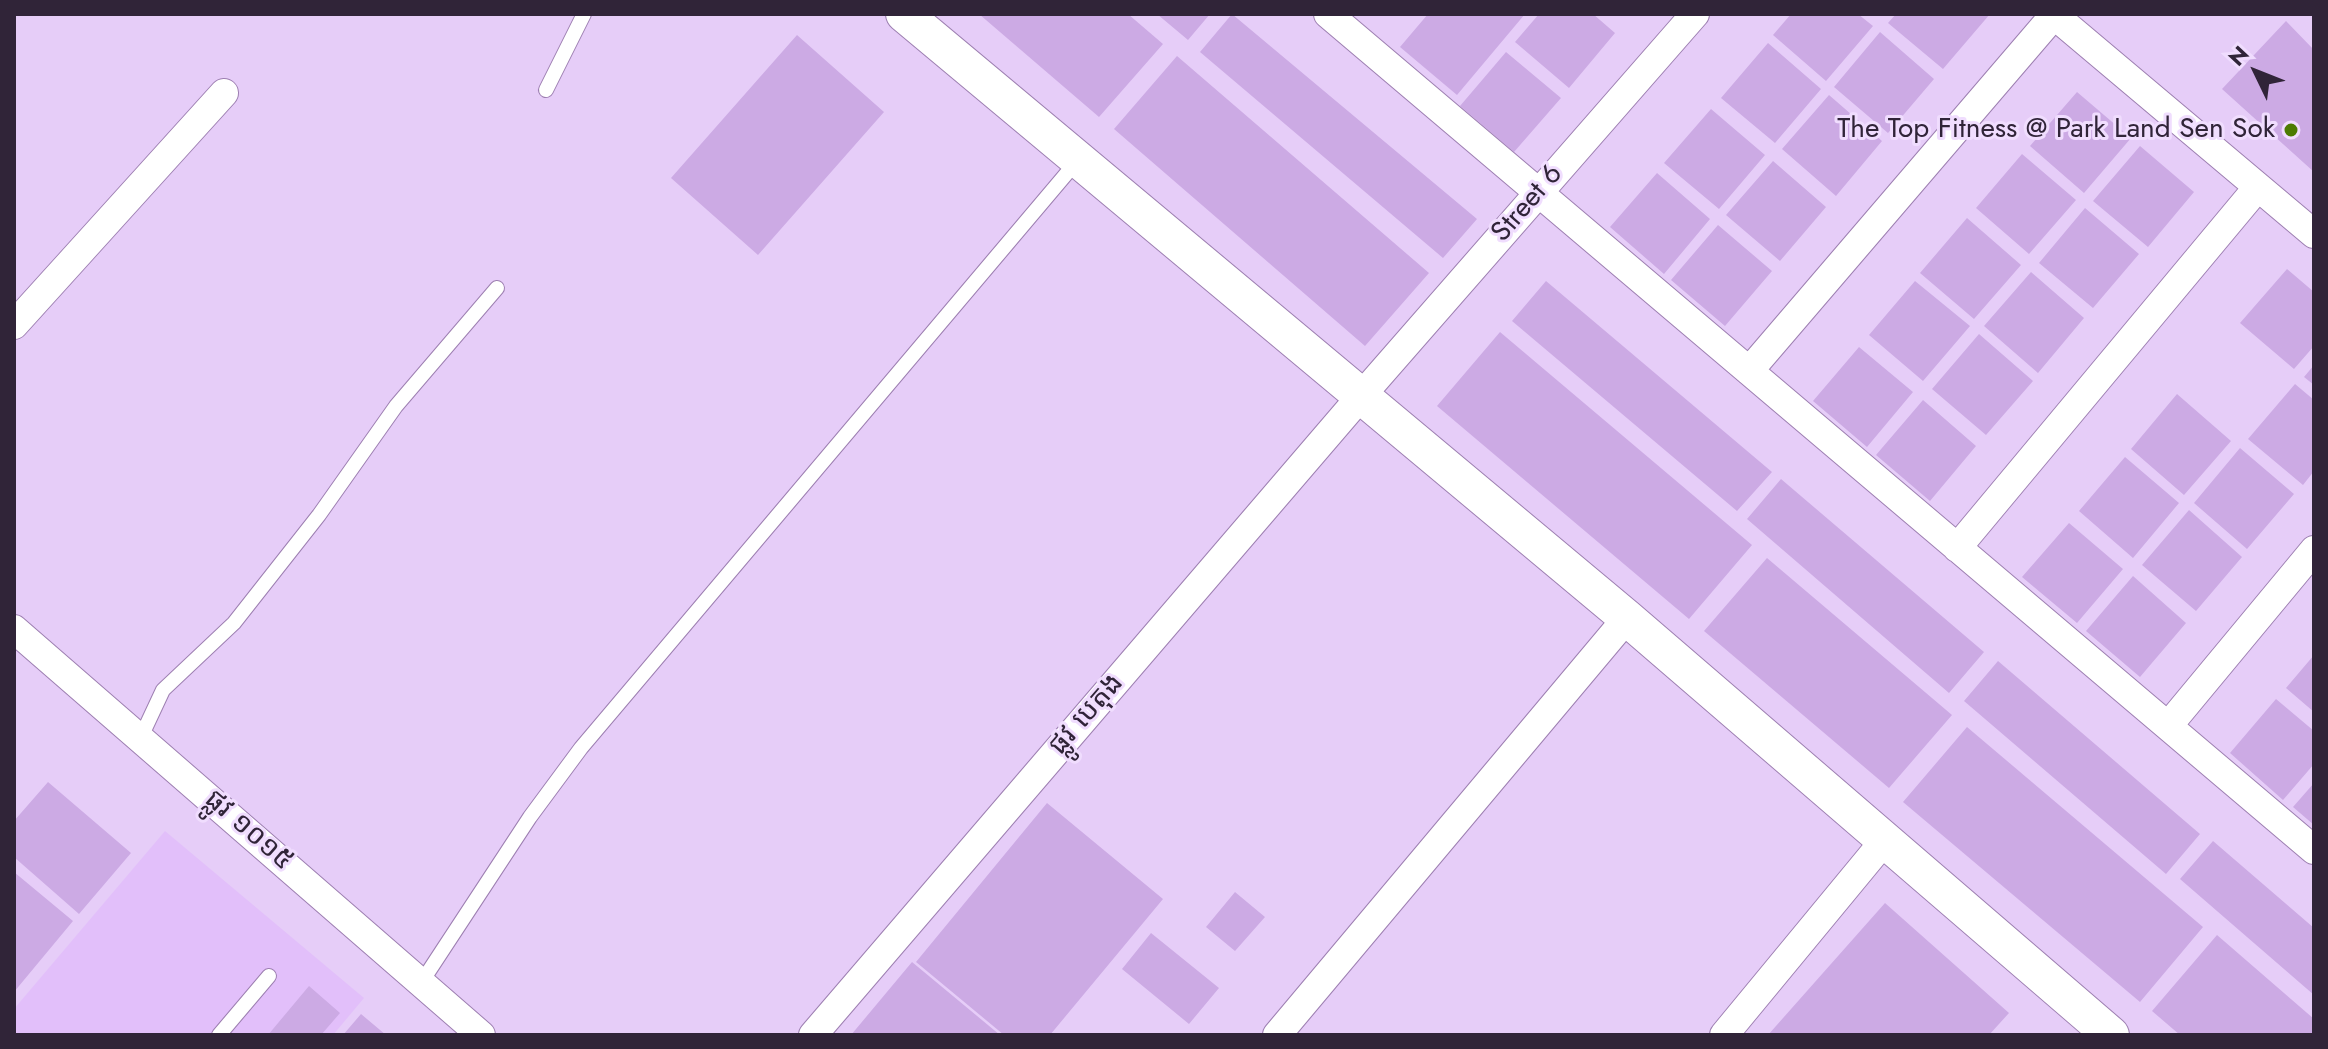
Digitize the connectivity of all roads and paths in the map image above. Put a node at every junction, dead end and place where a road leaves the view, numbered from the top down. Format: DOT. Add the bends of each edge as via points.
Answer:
graph roads {
  1 [pos="584,14"];
  2 [pos="904,14"];
  3 [pos="1695,14"];
  4 [pos="2054,15"];
  5 [pos="1334,16"];
  6 [pos="546,90"];
  7 [pos="224,93"];
  8 [pos="1078,160"];
  9 [pos="2258,187"];
  10 [pos="1538,192"];
  11 [pos="2314,234"];
  12 [pos="497,288"];
  13 [pos="14,325"];
  14 [pos="1749,371"];
  15 [pos="1362,395"];
  16 [pos="1957,548"];
  17 [pos="2314,550"];
  18 [pos="1627,618"];
  19 [pos="14,629"];
  20 [pos="2168,726"];
  21 [pos="141,737"];
  22 [pos="1885,840"];
  23 [pos="2314,850"];
  24 [pos="269,976"];
  25 [pos="421,983"];
  26 [pos="219,1035"];
  27 [pos="481,1035"];
  28 [pos="813,1035"];
  29 [pos="1277,1035"];
  30 [pos="1724,1035"];
  31 [pos="2111,1035"];
  1 -- 6 [label="lane"];
  2 -- 8 [label="street"];
  3 -- 10 [label="street, Street 6"];
  4 -- 9 [label="street"];
  4 -- 14 [label="street"];
  5 -- 10 [label="street"];
  7 -- 13 [label="street"];
  8 -- 15 [label="street"];
  8 -- 25 [label="lane" via="581,748"];
  9 -- 11 [label="street"];
  9 -- 16 [label="street"];
  10 -- 14 [label="street"];
  10 -- 15 [label="street, Street 6"];
  12 -- 21 [label="lane" via="396,406 234,623 163,690"];
  14 -- 16 [label="street"];
  15 -- 18 [label="street"];
  15 -- 28 [label="street, ផ្លូវ បេតុង"];
  16 -- 20 [label="street"];
  17 -- 20 [label="street"];
  18 -- 22 [label="street"];
  18 -- 29 [label="street"];
  19 -- 21 [label="street, ផ្លូវ ១០១៥"];
  20 -- 23 [label="street"];
  21 -- 25 [label="street, ផ្លូវ ១០១៥"];
  22 -- 30 [label="street"];
  22 -- 31 [label="street"];
  24 -- 26 [label="lane"];
  25 -- 27 [label="street, ផ្លូវ ១០១៥"];
}
